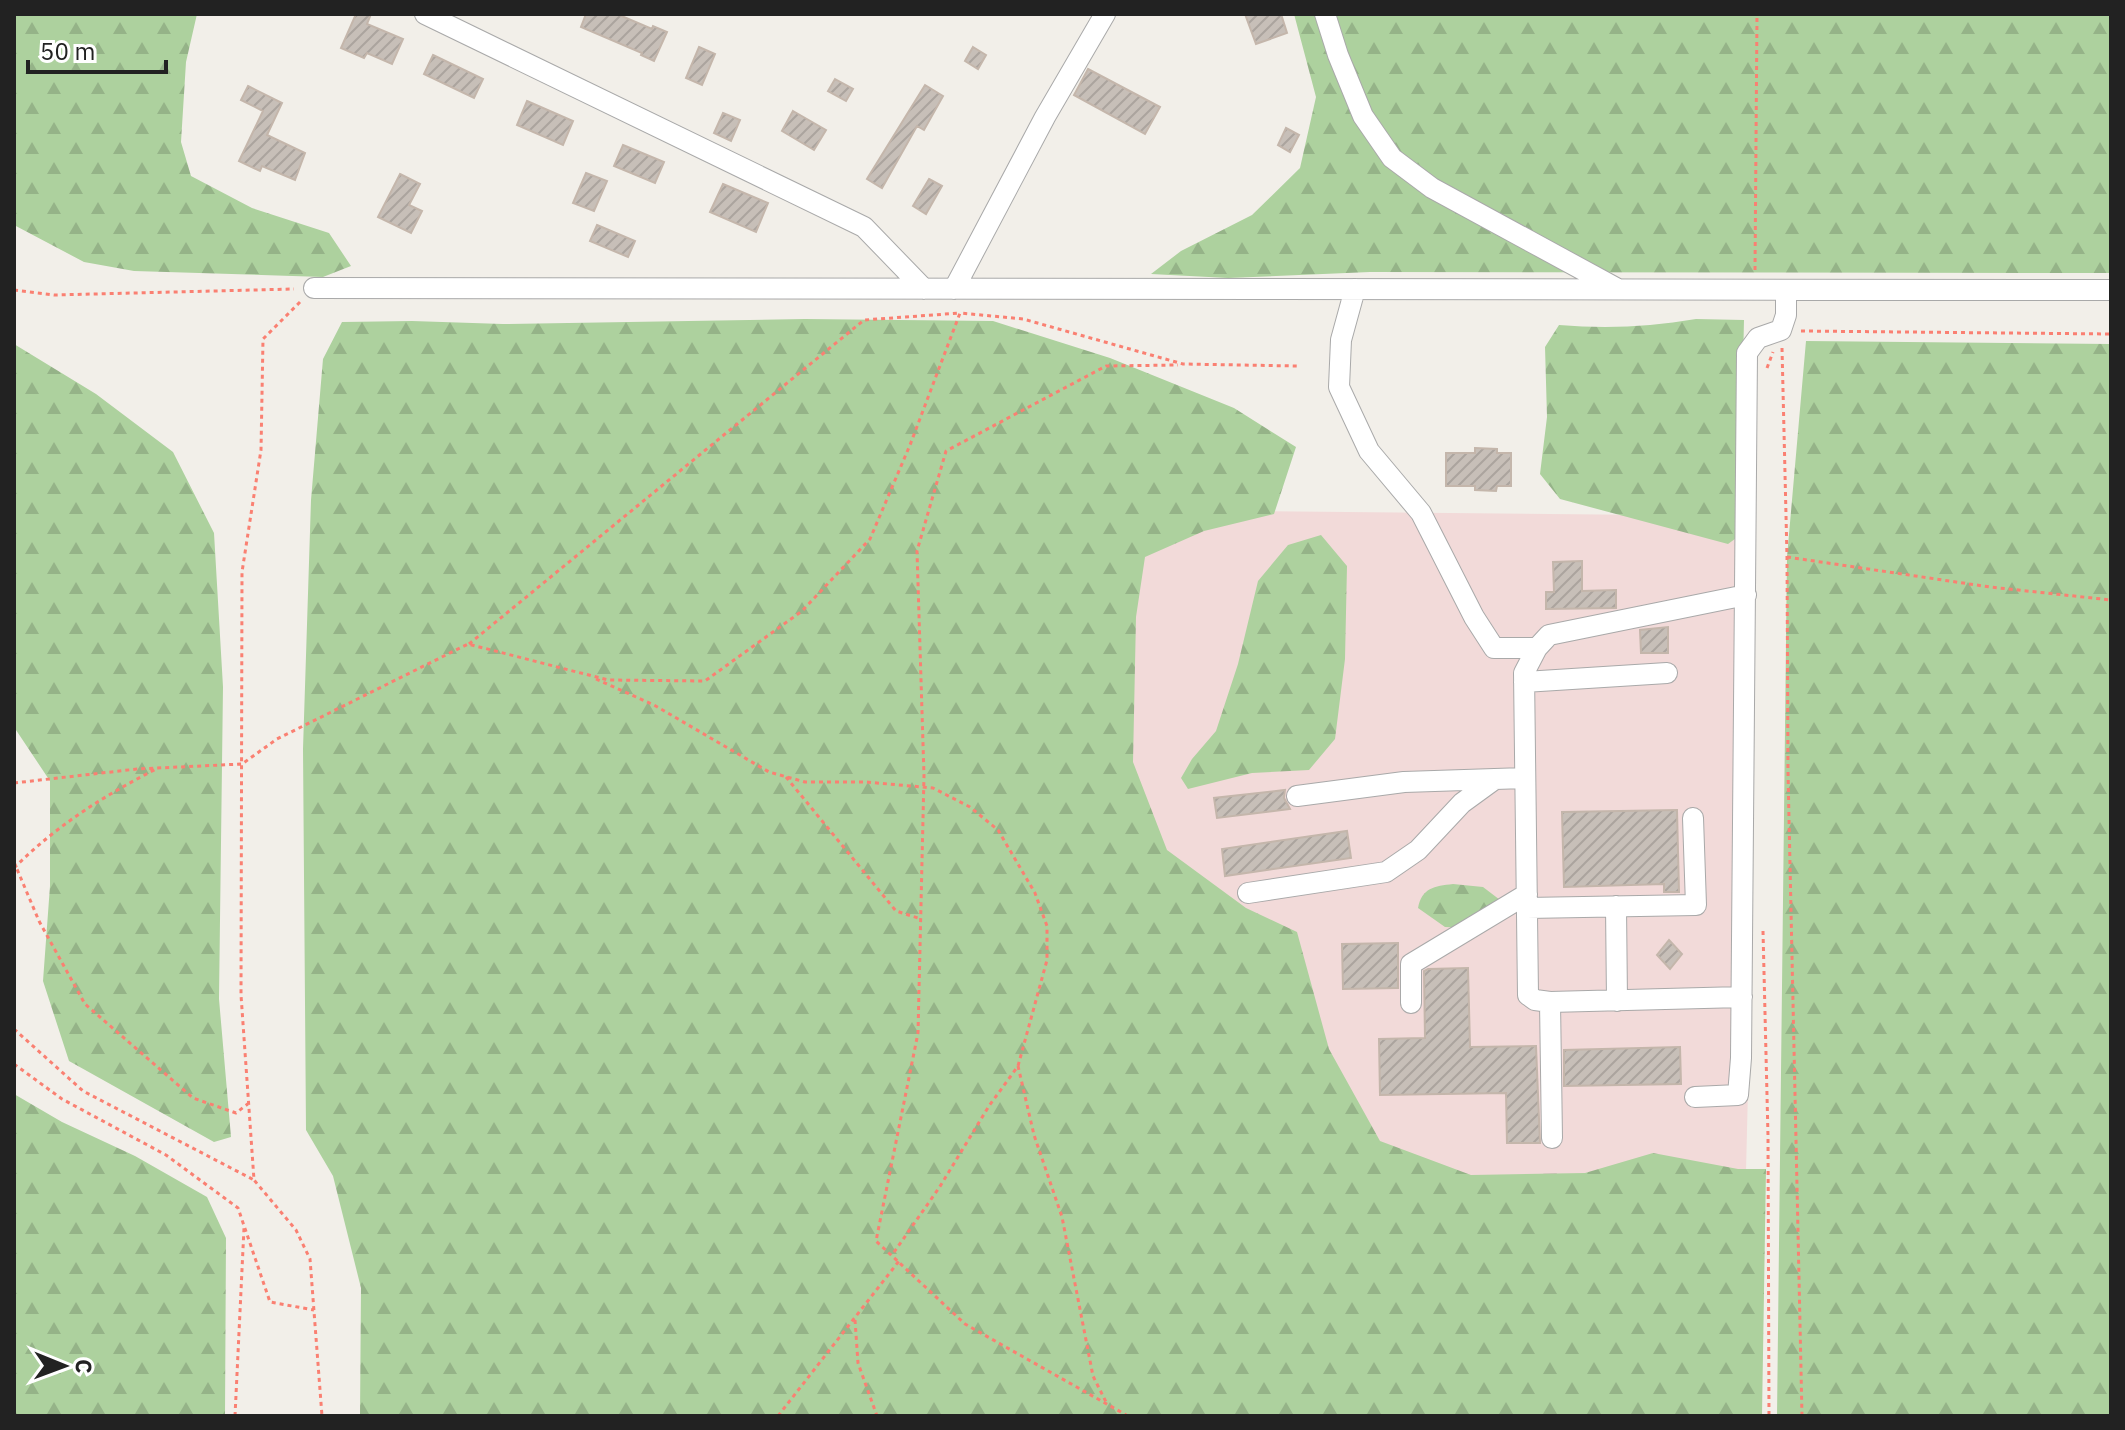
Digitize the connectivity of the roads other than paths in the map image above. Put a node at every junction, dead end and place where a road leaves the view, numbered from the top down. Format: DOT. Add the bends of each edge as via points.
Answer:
graph roads {
  1 [pos="425,14"];
  2 [pos="1105,14"];
  3 [pos="1325,14"];
  4 [pos="314,288"];
  5 [pos="924,289"];
  6 [pos="954,289"];
  7 [pos="1355,289"];
  8 [pos="1619,290"];
  9 [pos="1786,290"];
  10 [pos="2111,290"];
  11 [pos="1746,595"];
  12 [pos="1537,648"];
  13 [pos="1667,673"];
  14 [pos="1524,682"];
  15 [pos="1525,778"];
  16 [pos="1495,779"];
  17 [pos="1297,796"];
  18 [pos="1693,818"];
  19 [pos="1248,893"];
  20 [pos="1527,901"];
  21 [pos="1616,906"];
  22 [pos="1742,997"];
  23 [pos="1617,1001"];
  24 [pos="1550,1002"];
  25 [pos="1411,1003"];
  26 [pos="1695,1097"];
  27 [pos="1552,1138"];
  1 -- 5 [label="street" via="864,227"];
  2 -- 6 [label="street"];
  3 -- 8 [label="street" via="1363,116 1392,158 1432,188"];
  4 -- 5 [label="street"];
  5 -- 6 [label="street"];
  6 -- 7 [label="street"];
  7 -- 8 [label="street"];
  7 -- 12 [label="street" via="1341,340 1339,387 1369,451 1421,513 1494,648"];
  8 -- 9 [label="street"];
  9 -- 10 [label="street"];
  9 -- 11 [label="street" via="1781,330 1758,338 1747,353"];
  11 -- 12 [label="street" via="1549,635"];
  11 -- 22 [label="street"];
  12 -- 14 [label="street"];
  13 -- 14 [label="street"];
  14 -- 15 [label="street"];
  15 -- 16 [label="street"];
  15 -- 20 [label="street"];
  16 -- 17 [label="street" via="1404,782"];
  16 -- 19 [label="street" via="1462,803 1418,850 1386,872"];
  18 -- 21 [label="street" via="1696,905"];
  20 -- 21 [label="street"];
  20 -- 24 [label="street" via="1528,995"];
  20 -- 25 [label="street" via="1411,964"];
  21 -- 23 [label="street"];
  22 -- 23 [label="street"];
  22 -- 26 [label="street" via="1738,1095"];
  23 -- 24 [label="street"];
  24 -- 27 [label="street"];
}
